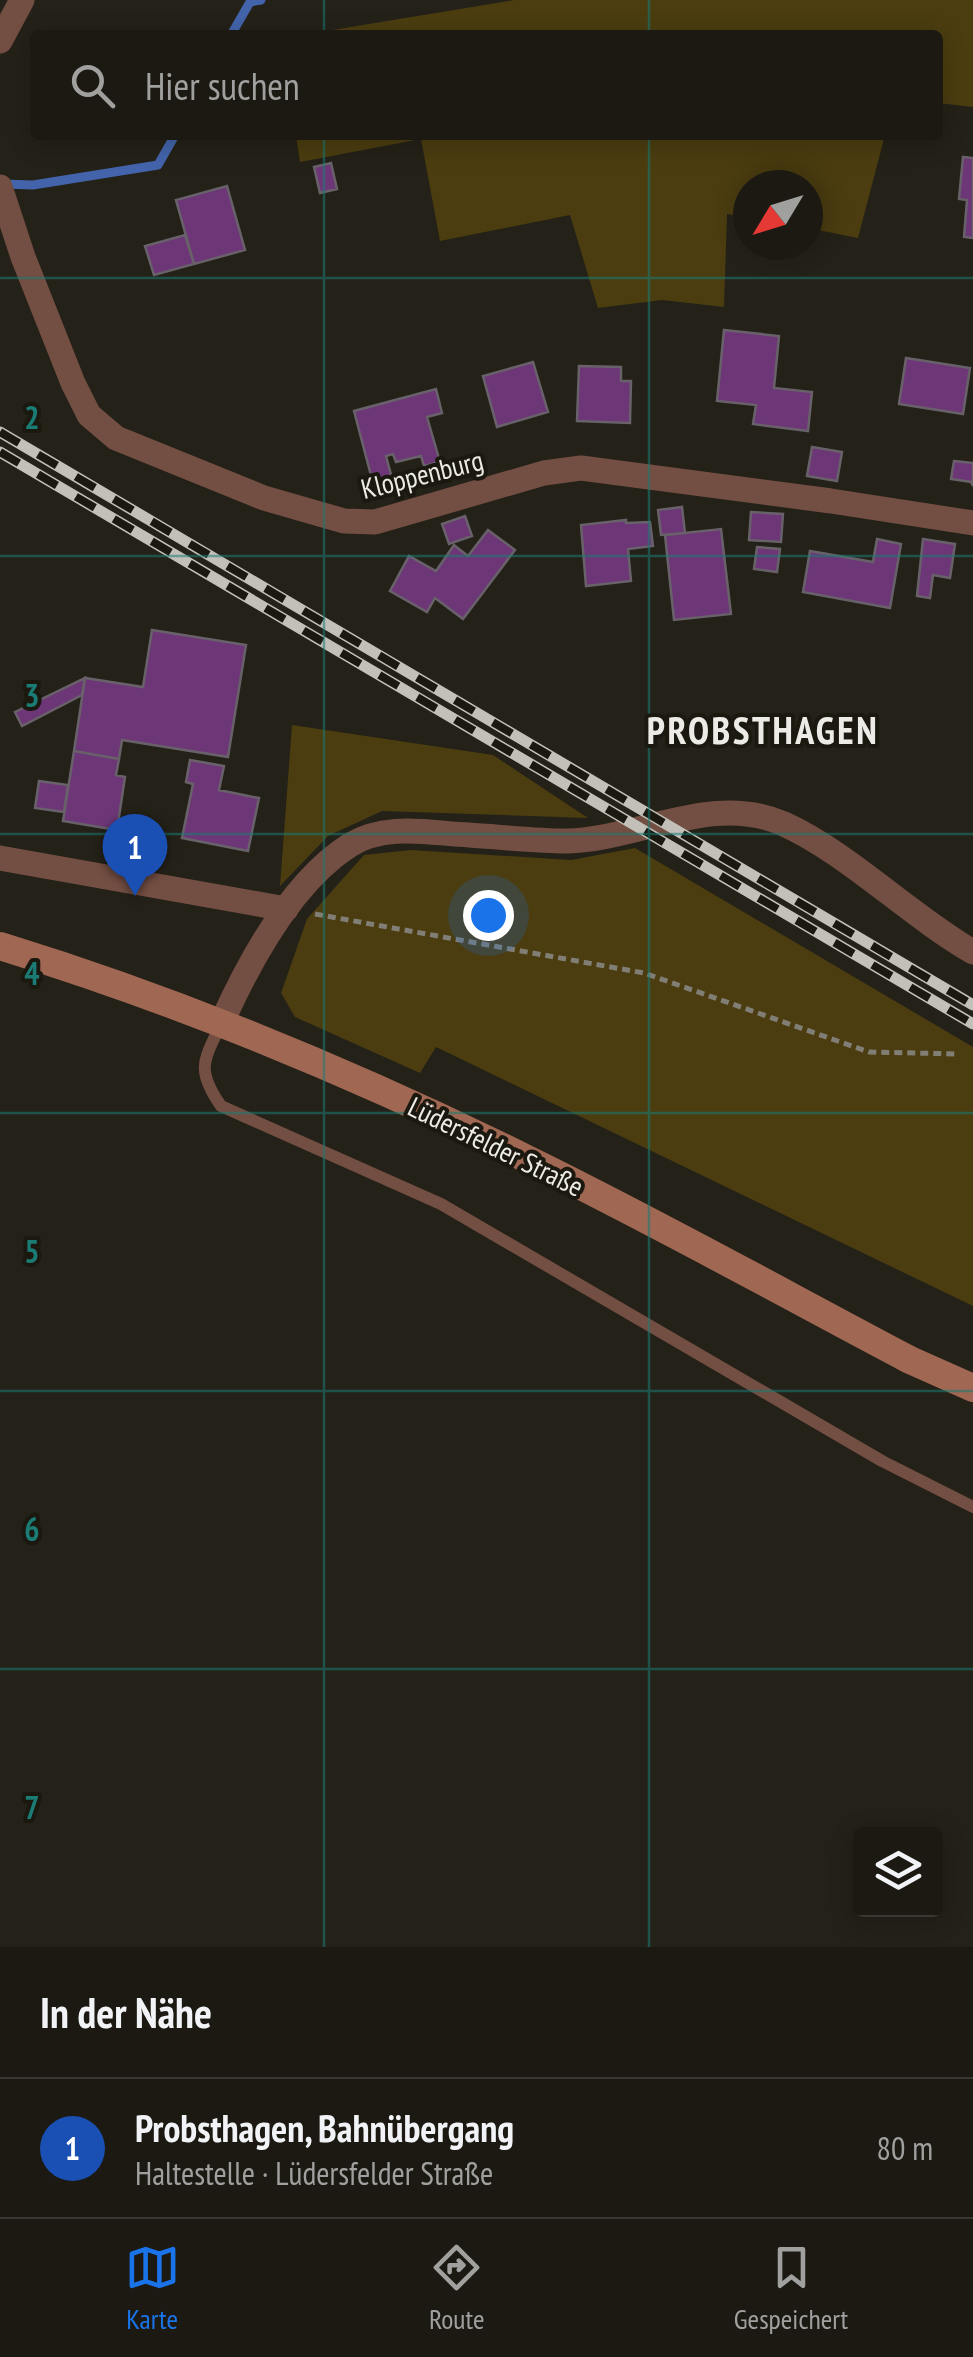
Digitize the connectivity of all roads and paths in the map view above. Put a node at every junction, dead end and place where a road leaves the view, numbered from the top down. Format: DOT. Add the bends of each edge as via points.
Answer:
graph roads {
  1 [pos="22,0"];
  2 [pos="0,41"];
  3 [pos="1,191"];
  4 [pos="973,524"];
  5 [pos="0,858"];
  6 [pos="286,909"];
  7 [pos="0,946"];
  8 [pos="973,952"];
  9 [pos="222,1022"];
  10 [pos="958,1054"];
  11 [pos="973,1388"];
  12 [pos="973,1507"];
  1 -- 2 [label="street"];
  3 -- 4 [label="street, Kloppenburg" via="89,415 116,438 264,498 344,522 375,522 581,468"];
  5 -- 6 [label="street"];
  6 -- 8 [label="street" via="349,846 383,830 570,841 728,811 782,824"];
  6 -- 9 [label="street"];
  6 -- 10 [label="path" via="644,973 869,1052"];
  7 -- 9 [label="main road, Lüdersfelder Straße"];
  9 -- 11 [label="main road, Lüdersfelder Straße" via="528,1159"];
  9 -- 12 [label="lane" via="206,1057 205,1082 221,1106 441,1204 882,1462"];
}
